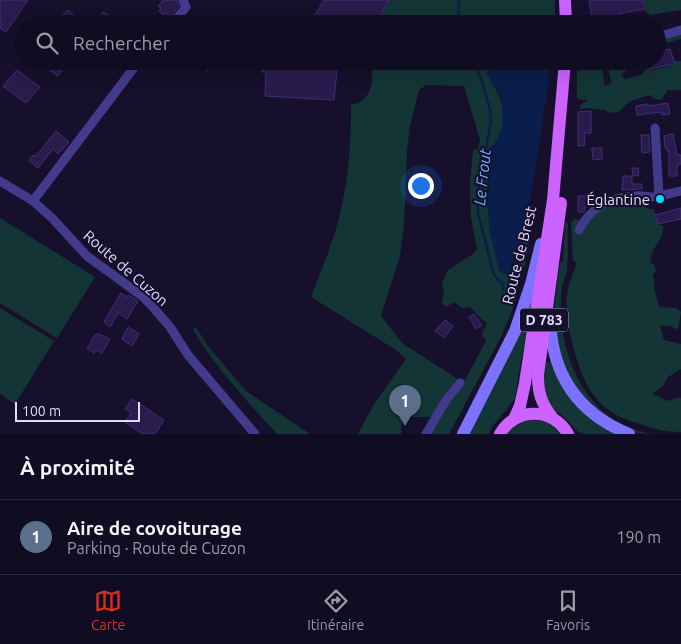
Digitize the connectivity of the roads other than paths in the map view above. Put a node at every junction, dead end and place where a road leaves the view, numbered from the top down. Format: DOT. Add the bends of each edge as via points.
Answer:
graph roads {
  1 [pos="183,0"];
  2 [pos="565,0"];
  3 [pos="179,15"];
  4 [pos="566,15"];
  5 [pos="681,30"];
  6 [pos="666,35"];
  7 [pos="132,70"];
  8 [pos="565,70"];
  9 [pos="566,70"];
  10 [pos="655,128"];
  11 [pos="557,160"];
  12 [pos="1,184"];
  13 [pos="681,191"];
  14 [pos="655,196"];
  15 [pos="33,201"];
  16 [pos="579,230"];
  17 [pos="550,283"];
  18 [pos="460,383"];
  19 [pos="552,417"];
  20 [pos="514,419"];
  21 [pos="255,434"];
  22 [pos="426,434"];
  23 [pos="463,434"];
  24 [pos="500,434"];
  25 [pos="568,434"];
  26 [pos="629,434"];
  1 -- 3 [label="street" via="186,7"];
  2 -- 4 [label="main road"];
  5 -- 6 [label="street"];
  7 -- 15 [label="street"];
  8 -- 11 [label="main road, Route de Brest / D 783"];
  9 -- 17 [label="main road, Route de Brest / D 783" via="565,165"];
  10 -- 14 [label="street"];
  11 -- 20 [label="main road, Route de Brest / D 783" via="538,306 521,402"];
  11 -- 23 [label="main road, Route de Brest" via="538,260 522,313"];
  12 -- 15 [label="street, Route de Cuzon"];
  13 -- 14 [label="street"];
  14 -- 16 [label="street" via="628,196 604,202 592,211"];
  15 -- 21 [label="street, Route de Cuzon" via="87,256 152,306 188,356"];
  17 -- 19 [label="main road, Route de Brest / D 783" via="538,387 541,401"];
  17 -- 26 [label="main road, Route de Brest" via="551,339 564,379 588,409"];
  18 -- 22 [label="street" via="442,405"];
  19 -- 20 [label="main road" via="536,413"];
  19 -- 25 [label="main road, Route de Brest"];
  20 -- 24 [label="main road"];
}
